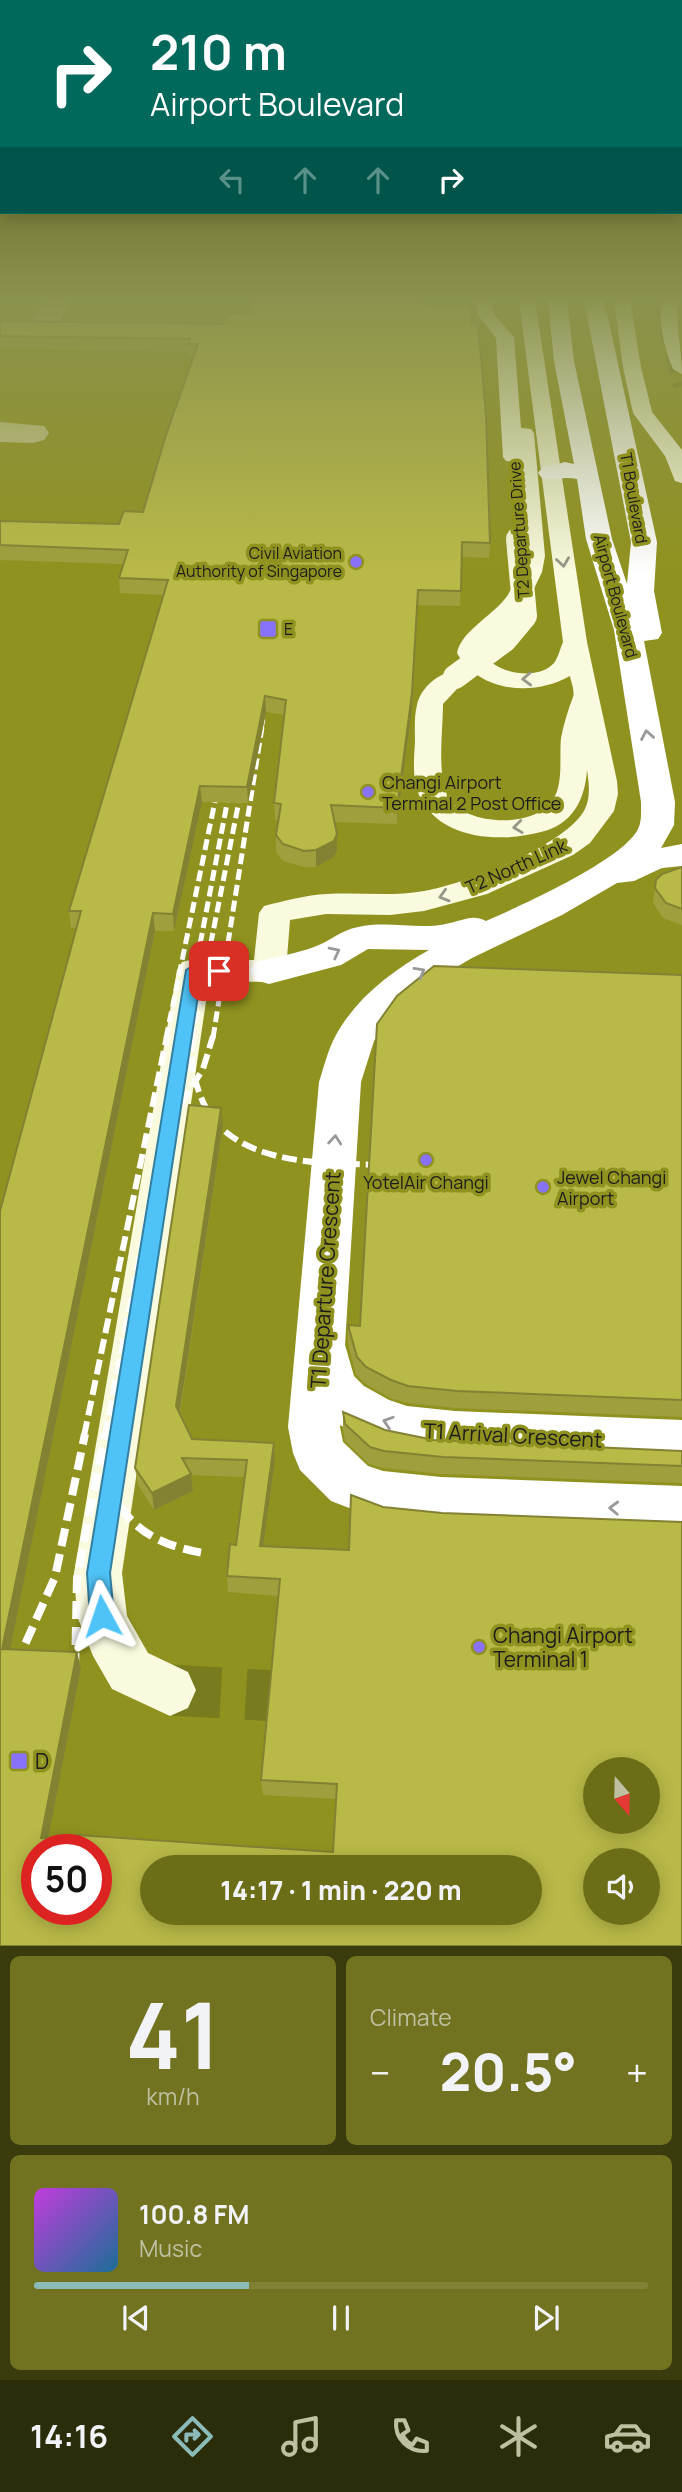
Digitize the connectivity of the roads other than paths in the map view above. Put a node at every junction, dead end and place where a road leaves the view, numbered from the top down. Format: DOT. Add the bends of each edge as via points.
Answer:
graph roads {
  1 [pos="508,391"];
  2 [pos="521,391"];
  3 [pos="539,391"];
  4 [pos="570,391"];
  5 [pos="613,391"];
  6 [pos="638,391"];
  7 [pos="550,473"];
  8 [pos="588,474"];
  9 [pos="682,477"];
  10 [pos="575,642"];
  11 [pos="584,693"];
  12 [pos="682,778"];
  13 [pos="665,824"];
  14 [pos="682,855"];
  15 [pos="609,874"];
  16 [pos="269,971"];
  17 [pos="320,1330"];
  18 [pos="682,1443"];
  19 [pos="682,1511"];
  20 [pos="170,1690"];
  11 -- 1 [label="main road, T2 Departure Drive, one-way, bridge" via="569,797 555,816 528,827 488,829 444,811 436,802 430,785 430,704 436,693 518,629 525,616"];
  10 -- 2 [label="main road, one-way" via="561,670 527,680 479,668 470,653 510,612 531,572 534,556"];
  3 -- 7 [label="main road"];
  4 -- 8 [label="highway, Airport Boulevard"];
  5 -- 12 [label="highway, T1 Boulevard" via="644,542 643,609"];
  6 -- 9 [label="main road" via="643,413 675,455"];
  7 -- 8 [label="highway" via="565,468"];
  7 -- 10 [label="main road, T2 North Link, one-way"];
  13 -- 8 [label="highway, Airport Boulevard, one-way" via="628,630 599,538"];
  10 -- 11 [label="main road, T2 North Link"];
  11 -- 16 [label="main road, T2 North Link, one-way" via="604,794 599,811 579,837 476,887 424,901 326,904 275,913"];
  13 -- 15 [label="highway"];
  16 -- 13 [label="highway, one-way" via="328,956 360,939 459,934 614,853 639,833"];
  14 -- 15 [label="highway"];
  17 -- 15 [label="highway, T1 Departure Crescent, one-way" via="340,1082 354,1036 405,981"];
  16 -- 20 [label="main road" via="194,970 98,1573 102,1616 130,1671"];
  18 -- 17 [label="highway, T1 Arrival Crescent, one-way" via="407,1429 374,1418 346,1402 331,1386"];
  19 -- 17 [label="highway, T1 Departure Crescent, one-way" via="441,1502 383,1496 350,1484 319,1453 314,1427"];
}
